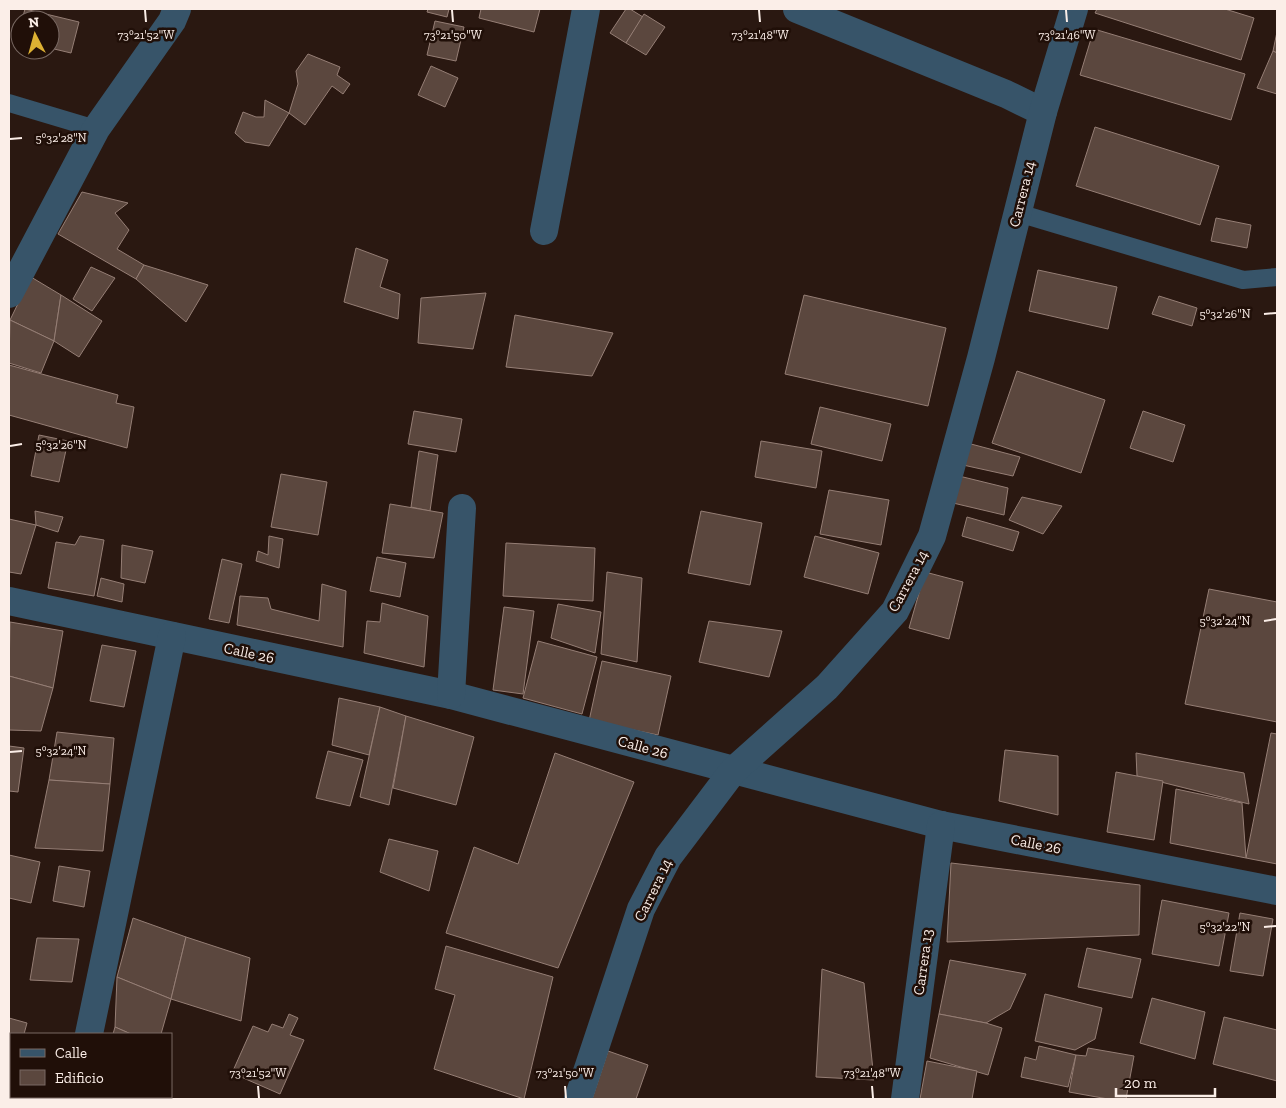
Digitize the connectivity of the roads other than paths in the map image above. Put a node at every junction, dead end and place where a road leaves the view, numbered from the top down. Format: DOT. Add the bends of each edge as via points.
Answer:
graph roads {
  1 [pos="177,9"];
  2 [pos="586,9"];
  3 [pos="797,9"];
  4 [pos="1074,9"];
  5 [pos="9,103"];
  6 [pos="1043,112"];
  7 [pos="96,129"];
  8 [pos="1018,213"];
  9 [pos="544,230"];
  10 [pos="1277,277"];
  11 [pos="9,294"];
  12 [pos="462,508"];
  13 [pos="9,600"];
  14 [pos="172,636"];
  15 [pos="452,695"];
  16 [pos="732,771"];
  17 [pos="941,826"];
  18 [pos="1277,891"];
  19 [pos="88,1033"];
  20 [pos="578,1099"];
  21 [pos="905,1099"];
  1 -- 7 [label="street" via="172,21"];
  2 -- 9 [label="street"];
  3 -- 6 [label="street"];
  4 -- 6 [label="street, Carrera 14"];
  5 -- 7 [label="lane"];
  6 -- 8 [label="street, Carrera 14"];
  7 -- 11 [label="street"];
  8 -- 10 [label="lane" via="1243,280"];
  8 -- 16 [label="street, Carrera 14" via="932,536 895,611 827,687"];
  12 -- 15 [label="street"];
  13 -- 14 [label="street, Calle 26"];
  14 -- 15 [label="street, Calle 26"];
  14 -- 19 [label="street"];
  15 -- 16 [label="street, Calle 26"];
  16 -- 17 [label="street, Calle 26"];
  16 -- 20 [label="street, Carrera 14" via="668,857 641,909"];
  17 -- 18 [label="street, Calle 26"];
  17 -- 21 [label="street, Carrera 13"];
}
